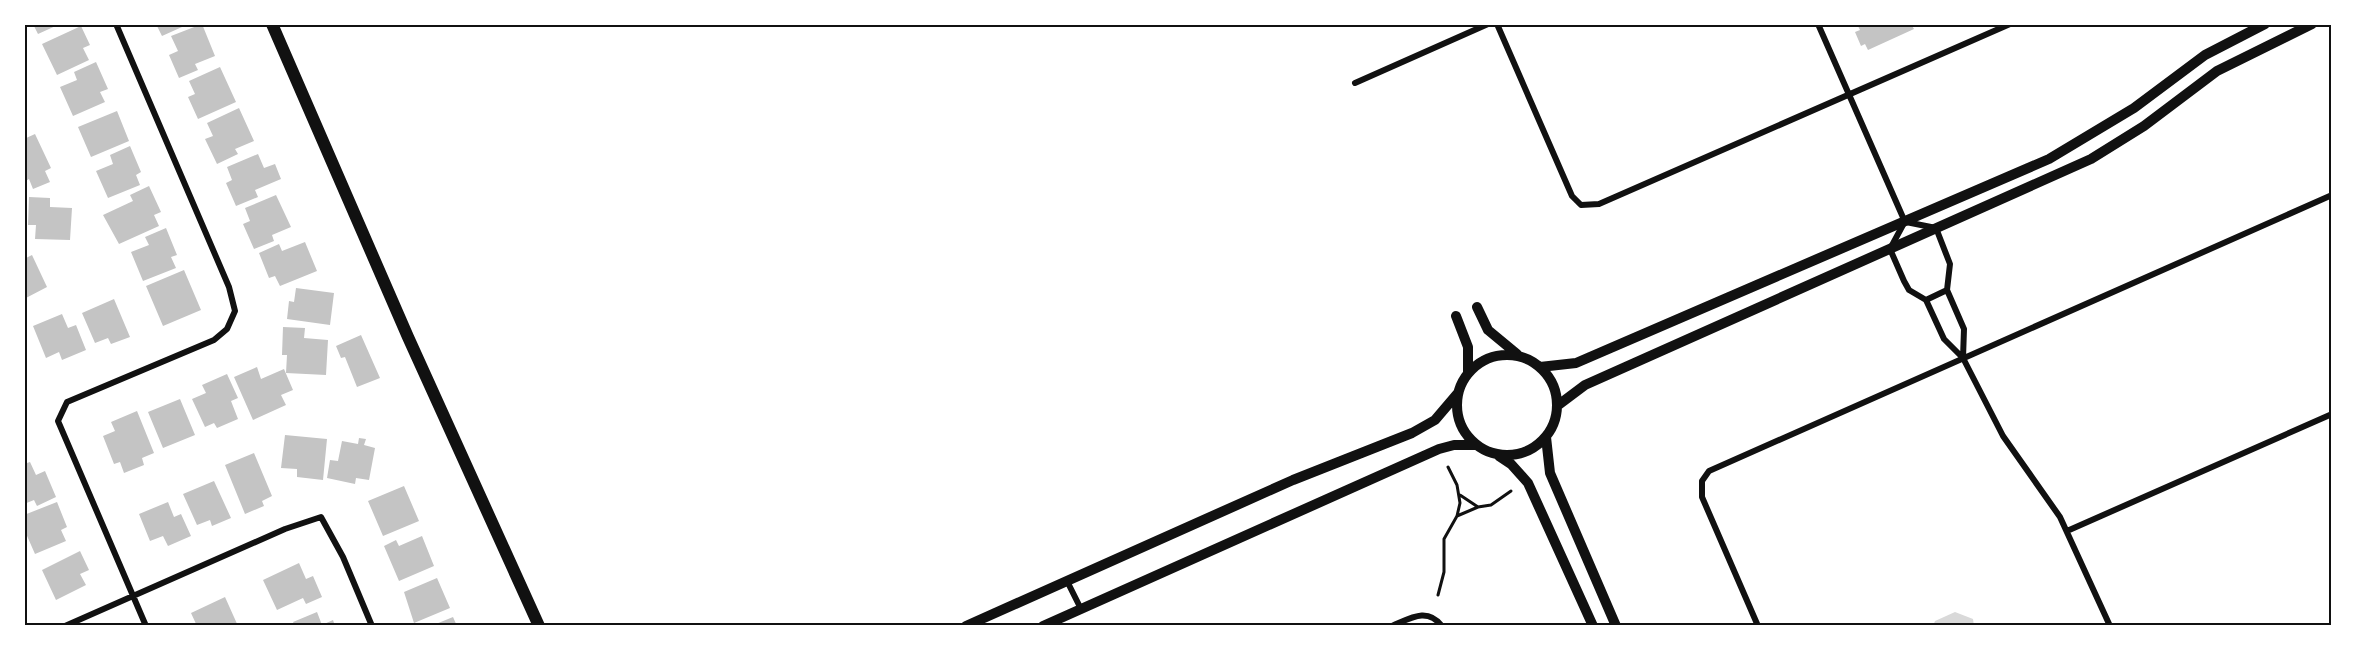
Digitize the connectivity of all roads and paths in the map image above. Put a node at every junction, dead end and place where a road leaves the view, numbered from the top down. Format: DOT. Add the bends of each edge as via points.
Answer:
graph roads {
  1 [pos="116,24"];
  2 [pos="272,24"];
  3 [pos="1488,24"];
  4 [pos="1497,24"];
  5 [pos="1818,24"];
  6 [pos="2010,24"];
  7 [pos="2265,24"];
  8 [pos="2312,24"];
  9 [pos="1354,82"];
  10 [pos="1849,95"];
  11 [pos="2332,195"];
  12 [pos="1905,222"];
  13 [pos="1936,228"];
  14 [pos="1890,249"];
  15 [pos="1947,290"];
  16 [pos="1926,300"];
  17 [pos="1477,307"];
  18 [pos="1456,316"];
  19 [pos="1520,356"];
  20 [pos="1963,358"];
  21 [pos="1540,367"];
  22 [pos="1468,373"];
  23 [pos="1458,393"];
  24 [pos="1557,406"];
  25 [pos="2332,414"];
  26 [pos="1546,437"];
  27 [pos="1476,445"];
  28 [pos="1496,454"];
  29 [pos="1448,466"];
  30 [pos="1511,491"];
  31 [pos="1459,494"];
  32 [pos="1478,507"];
  33 [pos="1457,516"];
  34 [pos="2067,531"];
  35 [pos="1067,581"];
  36 [pos="1438,595"];
  37 [pos="134,597"];
  38 [pos="1081,609"];
  39 [pos="65,626"];
  40 [pos="146,626"];
  41 [pos="372,626"];
  42 [pos="539,626"];
  43 [pos="966,626"];
  44 [pos="1043,626"];
  45 [pos="1392,626"];
  46 [pos="1442,626"];
  47 [pos="1593,626"];
  48 [pos="1616,626"];
  49 [pos="1758,626"];
  50 [pos="2110,626"];
  1 -- 37 [label="street" via="229,287 235,311 227,329 214,340 67,402 58,421"];
  2 -- 42 [label="main road"];
  3 -- 9 [label="street"];
  4 -- 10 [label="street" via="1572,196 1581,205 1599,204"];
  5 -- 10 [label="street"];
  6 -- 10 [label="street"];
  7 -- 12 [label="street" via="2205,55 2079,143"];
  8 -- 13 [label="street" via="2217,70 2144,126 2091,159"];
  10 -- 12 [label="street"];
  11 -- 20 [label="street"];
  12 -- 13 [label="street"];
  12 -- 14 [label="street"];
  12 -- 21 [label="street" via="1576,363"];
  13 -- 14 [label="street"];
  13 -- 15 [label="street" via="1950,264"];
  14 -- 16 [label="street" via="1910,290"];
  14 -- 24 [label="street" via="1585,385"];
  15 -- 16 [label="street"];
  15 -- 20 [label="street" via="1965,329"];
  16 -- 20 [label="street" via="1944,339"];
  17 -- 19 [label="street" via="1488,330"];
  18 -- 22 [label="street" via="1468,347"];
  19 -- 21 [label="street"];
  19 -- 22 [label="street" via="1486,358"];
  20 -- 34 [label="street" via="2003,436 2037,481"];
  20 -- 49 [label="street" via="1709,471 1702,481 1702,497"];
  21 -- 24 [label="street" via="1553,385"];
  22 -- 23 [label="street"];
  23 -- 27 [label="street" via="1458,416"];
  23 -- 35 [label="street" via="1435,420 1412,433 1293,480"];
  24 -- 26 [label="street"];
  25 -- 34 [label="street"];
  26 -- 28 [label="street" via="1528,450"];
  26 -- 48 [label="street" via="1550,473"];
  27 -- 28 [label="street"];
  27 -- 38 [label="street" via="1439,449"];
  28 -- 47 [label="street" via="1528,483"];
  29 -- 31 [label="path"];
  30 -- 32 [label="path" via="1491,505"];
  31 -- 32 [label="path"];
  31 -- 33 [label="path"];
  32 -- 33 [label="path"];
  33 -- 36 [label="path" via="1444,539 1444,572"];
  34 -- 50 [label="street"];
  35 -- 38 [label="street"];
  35 -- 43 [label="street"];
  37 -- 39 [label="street"];
  37 -- 40 [label="street"];
  37 -- 41 [label="street" via="285,529 321,517"];
  38 -- 44 [label="street"];
  45 -- 46 [label="street" via="1420,614 1432,616"];
}
